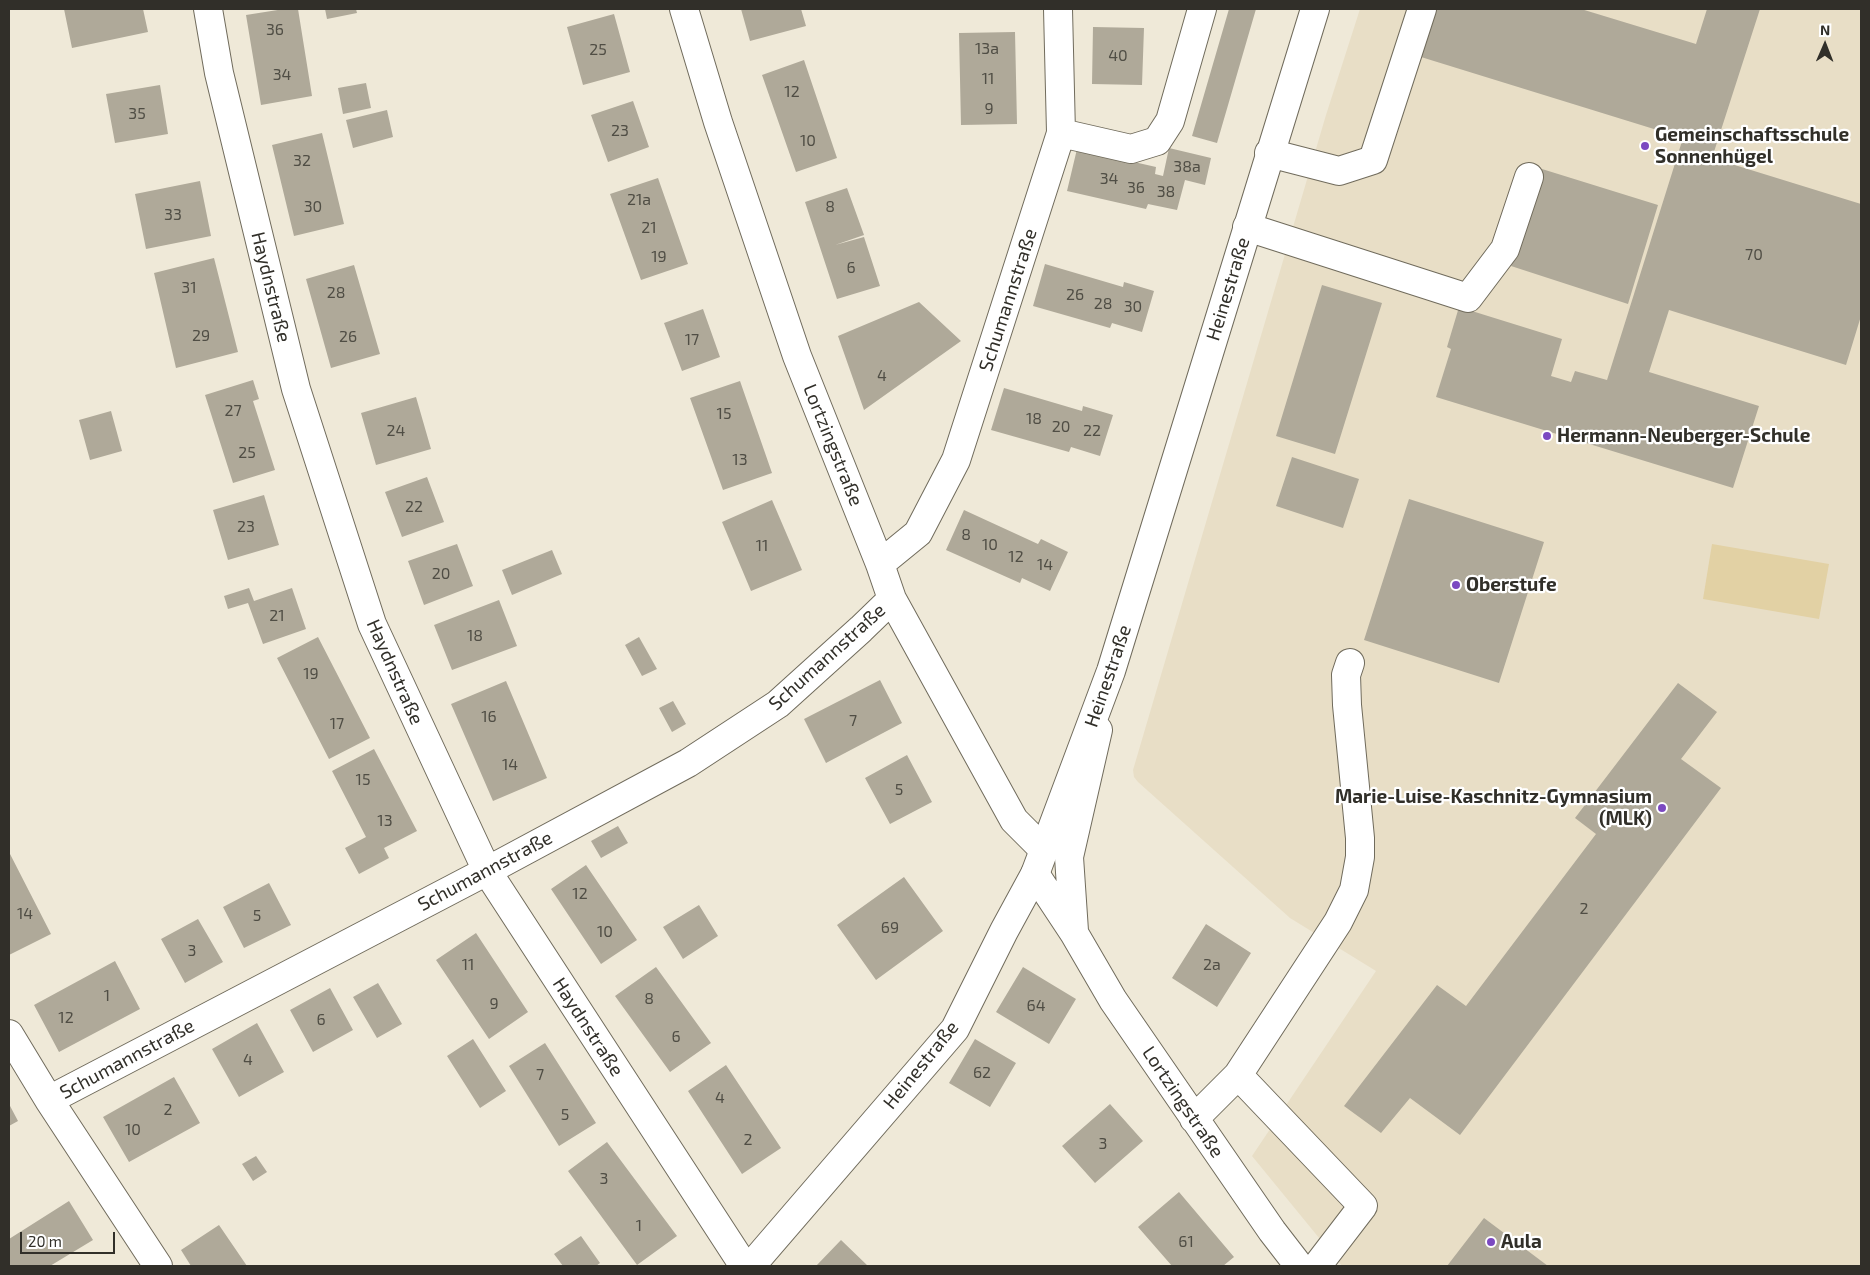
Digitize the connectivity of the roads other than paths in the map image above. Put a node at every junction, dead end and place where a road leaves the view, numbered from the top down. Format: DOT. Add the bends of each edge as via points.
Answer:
graph roads {
  1 [pos="208,9"];
  2 [pos="684,9"];
  3 [pos="1058,9"];
  4 [pos="1202,9"];
  5 [pos="1315,9"];
  6 [pos="1422,9"];
  7 [pos="1061,133"];
  8 [pos="1270,153"];
  9 [pos="1529,177"];
  10 [pos="1247,226"];
  11 [pos="880,564"];
  12 [pos="892,599"];
  13 [pos="1350,663"];
  14 [pos="1111,671"];
  15 [pos="1040,862"];
  16 [pos="487,871"];
  17 [pos="1074,932"];
  18 [pos="9,1034"];
  19 [pos="1238,1074"];
  20 [pos="49,1100"];
  21 [pos="1194,1120"];
  22 [pos="146,1262"];
  23 [pos="1300,1265"];
  24 [pos="744,1266"];
  25 [pos="751,1266"];
  1 -- 16 [label="street, Haydnstraße" via="219,73 296,389 372,624"];
  2 -- 11 [label="street, Lortzingstraße" via="718,122 797,356"];
  3 -- 7 [label="street, Schumannstraße"];
  4 -- 7 [label="street" via="1170,121 1157,140 1130,148"];
  5 -- 8 [label="street, Heinestraße"];
  6 -- 8 [label="street" via="1373,160 1339,171"];
  7 -- 11 [label="street, Schumannstraße" via="956,460 918,532"];
  8 -- 10 [label="street, Heinestraße"];
  9 -- 10 [label="street" via="1505,249 1468,298"];
  10 -- 14 [label="street, Heinestraße"];
  11 -- 12 [label="street, Lortzingstraße"];
  12 -- 15 [label="street, Lortzingstraße"];
  12 -- 16 [label="street, Schumannstraße" via="778,704 688,763"];
  13 -- 19 [label="street" via="1346,676 1347,705 1360,838 1354,890 1338,922"];
  14 -- 15 [label="street, Heinestraße"];
  14 -- 17 [label="street, Lortzingstraße" via="1070,857"];
  15 -- 17 [label="street, Lortzingstraße"];
  15 -- 25 [label="street, Heinestraße" via="954,1029"];
  16 -- 20 [label="street, Schumannstraße"];
  16 -- 24 [label="street, Haydnstraße"];
  17 -- 21 [label="street, Lortzingstraße" via="1112,1000"];
  18 -- 20 [label="street"];
  19 -- 21 [label="street"];
  19 -- 23 [label="street" via="1363,1206"];
  20 -- 22 [label="street"];
  21 -- 23 [label="street, Lortzingstraße" via="1272,1231"];
}
